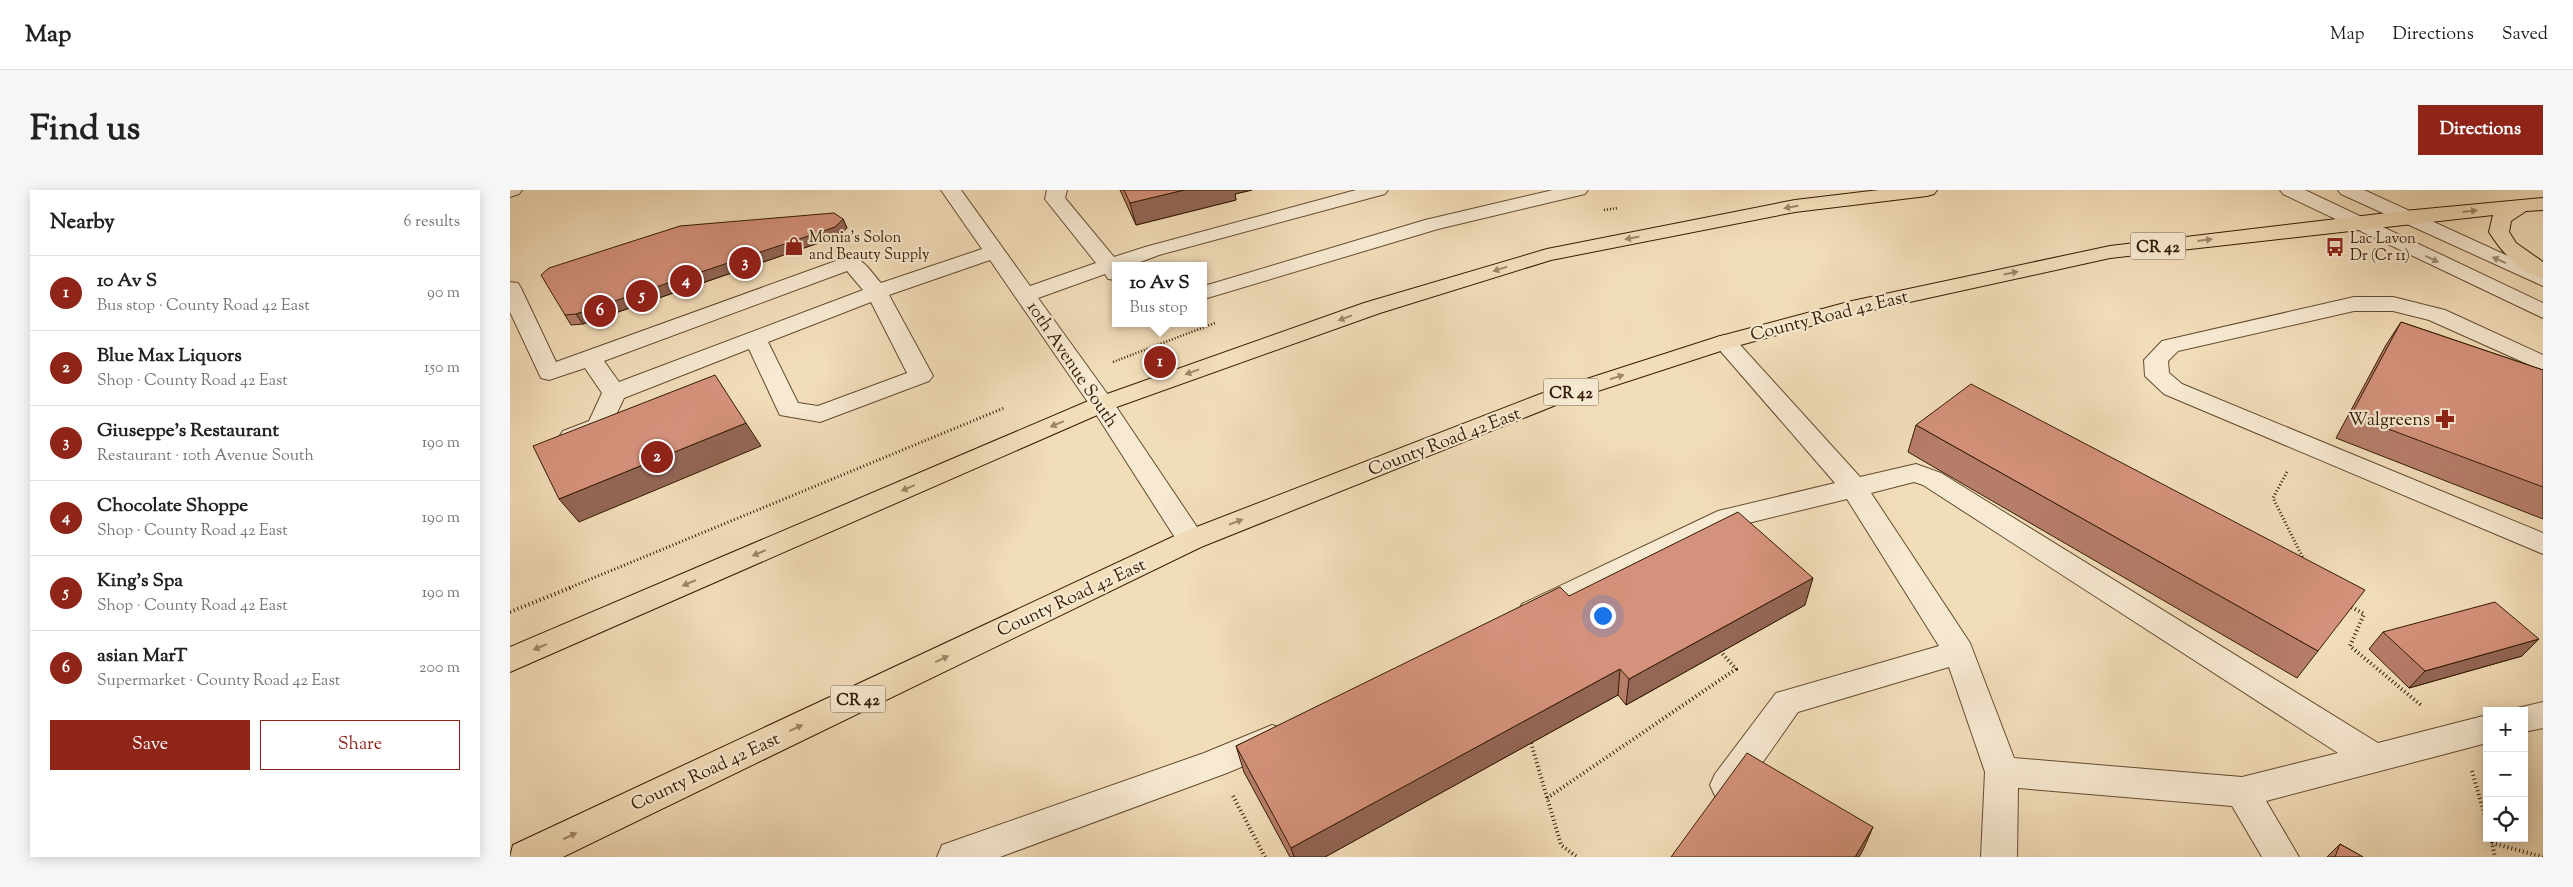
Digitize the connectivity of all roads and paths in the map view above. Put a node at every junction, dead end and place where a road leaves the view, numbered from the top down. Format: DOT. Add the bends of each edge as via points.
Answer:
graph roads {
  1 [pos="951,190"];
  2 [pos="1057,190"];
  3 [pos="1378,190"];
  4 [pos="1578,190"];
  5 [pos="1927,190"];
  6 [pos="2290,190"];
  7 [pos="2348,190"];
  8 [pos="2543,204"];
  9 [pos="2521,206"];
  10 [pos="2404,217"];
  11 [pos="2356,223"];
  12 [pos="996,251"];
  13 [pos="1129,262"];
  14 [pos="1112,270"];
  15 [pos="2543,272"];
  16 [pos="2543,280"];
  17 [pos="510,288"];
  18 [pos="877,292"];
  19 [pos="1207,292"];
  20 [pos="1026,295"];
  21 [pos="2543,312"];
  22 [pos="756,339"];
  23 [pos="1725,342"];
  24 [pos="590,358"];
  25 [pos="2543,364"];
  26 [pos="614,393"];
  27 [pos="1102,404"];
  28 [pos="2302,443"];
  29 [pos="551,445"];
  30 [pos="1853,487"];
  31 [pos="1191,540"];
  32 [pos="2543,544"];
  33 [pos="2304,561"];
  34 [pos="2340,601"];
  35 [pos="1504,626"];
  36 [pos="1721,652"];
  37 [pos="1959,652"];
  38 [pos="510,660"];
  39 [pos="2543,715"];
  40 [pos="2528,719"];
  41 [pos="1298,726"];
  42 [pos="2474,732"];
  43 [pos="1532,743"];
  44 [pos="2374,758"];
  45 [pos="1215,763"];
  46 [pos="2002,772"];
  47 [pos="2242,792"];
  48 [pos="2483,797"];
  49 [pos="1547,798"];
  50 [pos="1708,810"];
  51 [pos="2492,842"];
  52 [pos="2495,842"];
  53 [pos="526,857"];
  54 [pos="955,857"];
  55 [pos="1265,857"];
  56 [pos="1577,857"];
  57 [pos="1999,857"];
  58 [pos="2281,857"];
  59 [pos="2495,857"];
  60 [pos="2543,857"];
  1 -- 12 [label="street, 10th Avenue South"];
  2 -- 14 [label="street" via="1055,199"];
  3 -- 13 [label="street" via="1152,251"];
  4 -- 19 [label="street" via="1432,224"];
  5 -- 27 [label="highway, one-way" via="1795,206 1547,255 1372,308"];
  6 -- 11 [label="street"];
  7 -- 10 [label="street"];
  8 -- 9 [label="highway, County Road 42 East / CR 42"];
  10 -- 9 [label="highway, County Road 42 East / CR 42, one-way"];
  9 -- 15 [label="highway" via="2501,218 2499,232 2510,247"];
  10 -- 11 [label="highway, County Road 42 East / CR 42"];
  16 -- 10 [label="street, one-way"];
  11 -- 21 [label="street, one-way"];
  23 -- 11 [label="highway, County Road 42 East / CR 42, one-way" via="1852,308 2110,252"];
  12 -- 18 [label="street"];
  12 -- 20 [label="street, 10th Avenue South"];
  14 -- 20 [label="street"];
  17 -- 24 [label="street" via="549,373"];
  18 -- 22 [label="street"];
  18 -- 22 [label="street" via="921,376 820,414 789,409"];
  18 -- 24 [label="street" via="851,262"];
  20 -- 27 [label="street, 10th Avenue South"];
  22 -- 26 [label="street"];
  23 -- 30 [label="street"];
  31 -- 23 [label="highway, County Road 42 East / CR 42, one-way" via="1552,398"];
  24 -- 26 [label="street"];
  25 -- 28 [label="street" via="2437,315 2393,304 2354,304 2170,346 2156,360 2157,376 2173,389"];
  26 -- 29 [label="street" via="599,426"];
  27 -- 31 [label="street, 10th Avenue South"];
  27 -- 38 [label="highway, one-way"];
  28 -- 32 [label="street"];
  28 -- 33 [label="path" via="2273,498"];
  30 -- 35 [label="street" via="1728,518"];
  30 -- 37 [label="street"];
  30 -- 44 [label="street" via="1916,473 1932,479"];
  53 -- 31 [label="highway, County Road 42 East / CR 42, one-way"];
  34 -- 42 [label="path" via="2364,614 2350,646 2405,694"];
  36 -- 49 [label="path" via="1736,669"];
  37 -- 46 [label="street"];
  37 -- 50 [label="street" via="1787,702"];
  39 -- 40 [label="street"];
  41 -- 45 [label="street"];
  42 -- 44 [label="street"];
  42 -- 48 [label="path"];
  43 -- 49 [label="path"];
  44 -- 47 [label="street"];
  45 -- 54 [label="street"];
  45 -- 55 [label="path"];
  46 -- 47 [label="street"];
  46 -- 57 [label="street"];
  47 -- 58 [label="street"];
  49 -- 56 [label="path" via="1561,845"];
  51 -- 59 [label="path"];
  52 -- 60 [label="path"];
}
